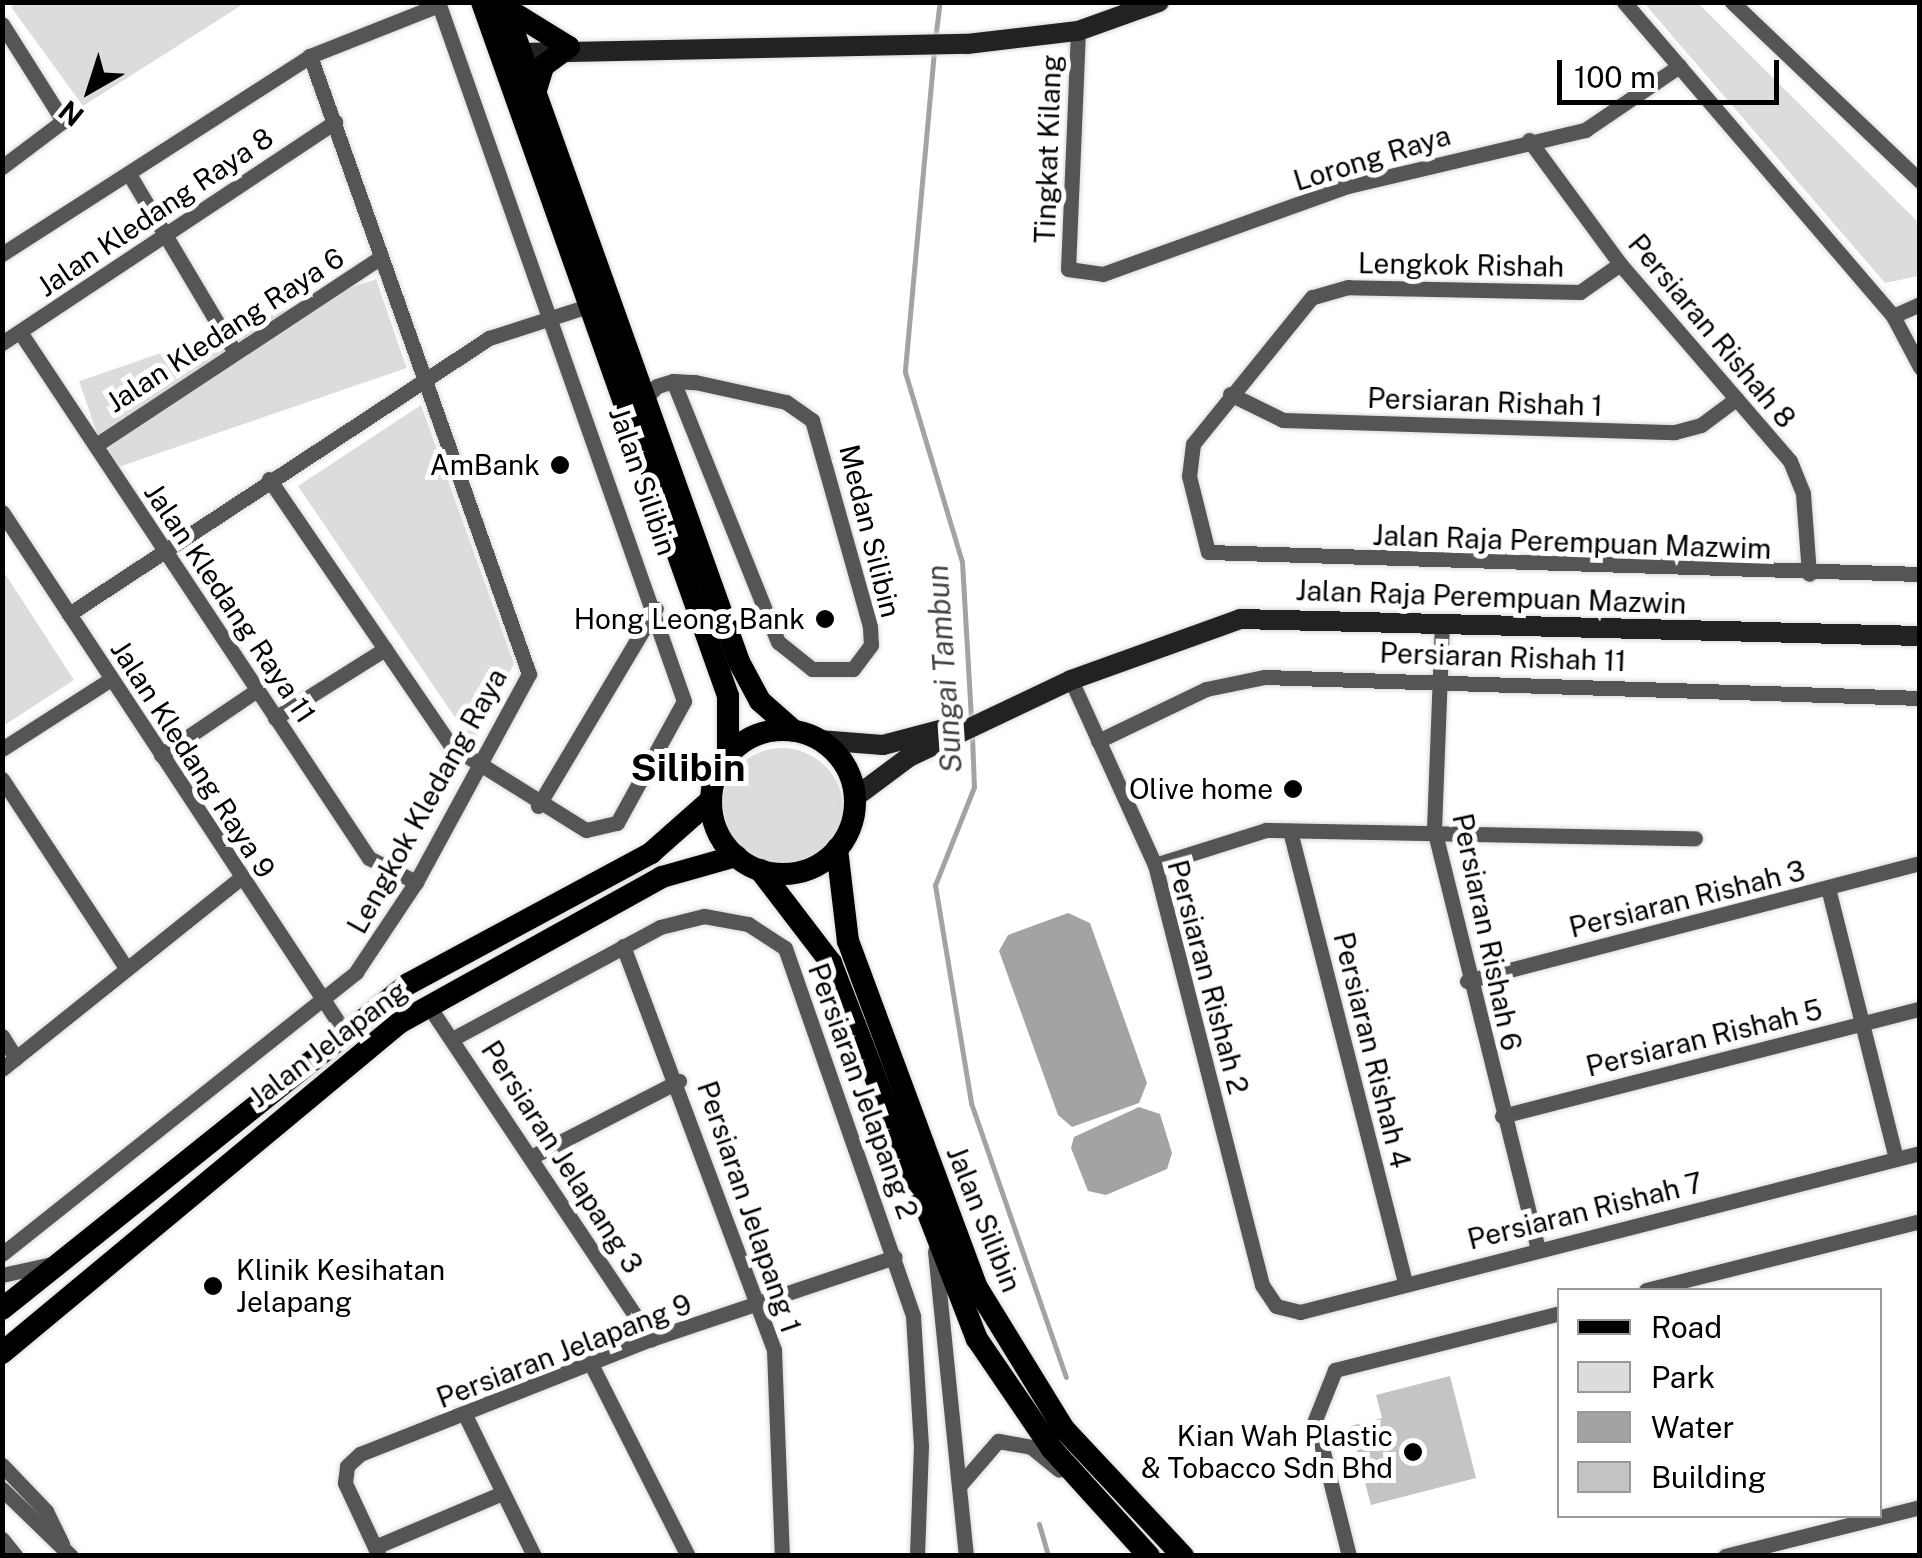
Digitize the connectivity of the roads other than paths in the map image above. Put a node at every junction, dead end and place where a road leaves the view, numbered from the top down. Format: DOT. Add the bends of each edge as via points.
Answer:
graph roads {
  1 [pos="482,2"];
  2 [pos="1624,2"];
  3 [pos="1732,2"];
  4 [pos="503,3"];
  5 [pos="439,4"];
  6 [pos="1154,4"];
  7 [pos="2,24"];
  8 [pos="1078,31"];
  9 [pos="569,47"];
  10 [pos="521,52"];
  11 [pos="310,56"];
  12 [pos="1679,66"];
  13 [pos="510,86"];
  14 [pos="535,96"];
  15 [pos="335,122"];
  16 [pos="1529,140"];
  17 [pos="2,166"];
  18 [pos="129,174"];
  19 [pos="1920,181"];
  20 [pos="167,234"];
  21 [pos="2,254"];
  22 [pos="381,257"];
  23 [pos="1620,264"];
  24 [pos="595,269"];
  25 [pos="1068,269"];
  26 [pos="1920,304"];
  27 [pos="585,307"];
  28 [pos="553,315"];
  29 [pos="1892,316"];
  30 [pos="20,332"];
  31 [pos="2,343"];
  32 [pos="234,351"];
  33 [pos="1920,367"];
  34 [pos="427,378"];
  35 [pos="649,387"];
  36 [pos="1230,394"];
  37 [pos="1736,398"];
  38 [pos="632,432"];
  39 [pos="96,445"];
  40 [pos="270,479"];
  41 [pos="2,512"];
  42 [pos="163,552"];
  43 [pos="1224,558"];
  44 [pos="1809,574"];
  45 [pos="1920,574"];
  46 [pos="656,608"];
  47 [pos="69,614"];
  48 [pos="1442,621"];
  49 [pos="1920,636"];
  50 [pos="384,649"];
  51 [pos="1439,678"];
  52 [pos="110,679"];
  53 [pos="1071,680"];
  54 [pos="257,690"];
  55 [pos="1920,698"];
  56 [pos="276,718"];
  57 [pos="794,731"];
  58 [pos="819,740"];
  59 [pos="1098,741"];
  60 [pos="925,743"];
  61 [pos="2,749"];
  62 [pos="161,755"];
  63 [pos="728,755"];
  64 [pos="478,770"];
  65 [pos="2,779"];
  66 [pos="854,798"];
  67 [pos="711,800"];
  68 [pos="538,806"];
  69 [pos="1434,828"];
  70 [pos="1290,831"];
  71 [pos="1696,838"];
  72 [pos="837,849"];
  73 [pos="736,856"];
  74 [pos="1920,863"];
  75 [pos="1155,865"];
  76 [pos="760,870"];
  77 [pos="240,878"];
  78 [pos="416,882"];
  79 [pos="1828,888"];
  80 [pos="623,946"];
  81 [pos="126,968"];
  82 [pos="1466,981"];
  83 [pos="320,995"];
  84 [pos="428,1005"];
  85 [pos="1920,1009"];
  86 [pos="1866,1023"];
  87 [pos="344,1031"];
  88 [pos="2,1036"];
  89 [pos="454,1038"];
  90 [pos="16,1058"];
  91 [pos="2,1069"];
  92 [pos="679,1080"];
  93 [pos="1502,1116"];
  94 [pos="1920,1153"];
  95 [pos="535,1155"];
  96 [pos="1896,1159"];
  97 [pos="1920,1221"];
  98 [pos="933,1238"];
  99 [pos="1538,1248"];
  100 [pos="2,1254"];
  101 [pos="896,1257"];
  102 [pos="55,1263"];
  103 [pos="2,1275"];
  104 [pos="1405,1282"];
  105 [pos="1654,1288"];
  106 [pos="1268,1298"];
  107 [pos="758,1304"];
  108 [pos="2,1309"];
  109 [pos="1557,1313"];
  110 [pos="650,1339"];
  111 [pos="2,1353"];
  112 [pos="592,1366"];
  113 [pos="466,1417"];
  114 [pos="2,1465"];
  115 [pos="1082,1483"];
  116 [pos="959,1486"];
  117 [pos="2,1489"];
  118 [pos="502,1493"];
  119 [pos="1920,1507"];
  120 [pos="2,1540"];
  121 [pos="1785,1548"];
  122 [pos="66,1550"];
  123 [pos="377,1551"];
  124 [pos="16,1556"];
  125 [pos="534,1556"];
  126 [pos="688,1556"];
  127 [pos="782,1556"];
  128 [pos="917,1556"];
  129 [pos="966,1556"];
  130 [pos="1149,1556"];
  131 [pos="1183,1556"];
  132 [pos="1349,1556"];
  133 [pos="1725,1556"];
  1 -- 13 [label="main road, Jalan Silibin"];
  2 -- 12 [label="street"];
  3 -- 19 [label="street"];
  4 -- 9 [label="main road" via="532,30"];
  4 -- 10 [label="main road, Jalan Silibin"];
  5 -- 11 [label="street"];
  5 -- 28 [label="street, Jalan Silibin"];
  6 -- 8 [label="main road"];
  7 -- 17 [label="street" via="63,121"];
  8 -- 9 [label="main road" via="967,44"];
  8 -- 25 [label="street, Tingkat Kilang"];
  9 -- 10 [label="main road"];
  9 -- 14 [label="main road" via="544,66"];
  10 -- 13 [label="main road" via="509,65"];
  10 -- 14 [label="main road, Jalan Silibin"];
  11 -- 15 [label="street, Lengkok Kledang Raya"];
  11 -- 18 [label="street"];
  12 -- 16 [label="street, Lorong Raya" via="1606,120"];
  12 -- 29 [label="street"];
  13 -- 27 [label="main road, Jalan Silibin"];
  14 -- 24 [label="main road, Jalan Silibin"];
  15 -- 20 [label="street, Jalan Kledang Raya 8"];
  15 -- 22 [label="street, Lengkok Kledang Raya"];
  16 -- 23 [label="street, Persiaran Rishah 8"];
  16 -- 25 [label="street, Lorong Raya" via="1348,186 1127,268"];
  18 -- 20 [label="street"];
  18 -- 21 [label="street"];
  20 -- 30 [label="street, Jalan Kledang Raya 8"];
  20 -- 32 [label="street"];
  22 -- 32 [label="street, Jalan Kledang Raya 6"];
  22 -- 34 [label="street, Lengkok Kledang Raya"];
  23 -- 36 [label="street, Lengkok Rishah" via="1591,287 1564,294 1327,290 1297,310"];
  23 -- 37 [label="street, Persiaran Rishah 8"];
  24 -- 27 [label="main road" via="596,295"];
  24 -- 35 [label="main road, Jalan Silibin"];
  26 -- 29 [label="street"];
  27 -- 28 [label="street"];
  27 -- 35 [label="main road" via="606,320"];
  27 -- 38 [label="main road, Jalan Silibin"];
  28 -- 34 [label="street" via="490,338"];
  28 -- 46 [label="street, Jalan Silibin"];
  29 -- 33 [label="street"];
  30 -- 31 [label="street, Jalan Kledang Raya 8"];
  30 -- 39 [label="street, Jalan Kledang Raya 11"];
  32 -- 39 [label="street, Jalan Kledang Raya 6"];
  34 -- 40 [label="street"];
  34 -- 64 [label="street, Lengkok Kledang Raya" via="528,660 525,689"];
  35 -- 35 [label="street, Medan Silibin" via="778,642 812,669 853,668 871,645 870,628 812,420 786,402"];
  35 -- 38 [label="main road"];
  35 -- 57 [label="main road, Jalan Silibin" via="748,683"];
  36 -- 37 [label="street, Persiaran Rishah 1" via="1283,420 1675,432 1702,425"];
  36 -- 43 [label="street, Lengkok Rishah" via="1188,458 1202,539"];
  37 -- 44 [label="street, Persiaran Rishah 8" via="1799,477"];
  38 -- 63 [label="main road, Jalan Silibin" via="728,696"];
  39 -- 42 [label="street, Jalan Kledang Raya 11"];
  40 -- 42 [label="street"];
  40 -- 50 [label="street, Jalan Silibin"];
  41 -- 47 [label="street, Jalan Kledang Raya 9"];
  42 -- 47 [label="street"];
  42 -- 54 [label="street, Jalan Kledang Raya 11"];
  43 -- 44 [label="street, Jalan Raja Perempuan Mazwim"];
  44 -- 45 [label="street, Jalan Raja Perempuan Mazwim"];
  46 -- 68 [label="street"];
  46 -- 68 [label="street, Jalan Silibin" via="684,701 624,814 598,832"];
  47 -- 52 [label="street, Jalan Kledang Raya 9"];
  48 -- 49 [label="main road, Jalan Raja Perempuan Mazwin"];
  48 -- 51 [label="street, Persiaran Rishah 6"];
  48 -- 53 [label="main road, Jalan Raja Perempuan Mazwin" via="1240,619"];
  50 -- 56 [label="street"];
  50 -- 64 [label="street, Jalan Silibin" via="450,746"];
  51 -- 55 [label="street, Persiaran Rishah 11"];
  51 -- 59 [label="street, Persiaran Rishah 11" via="1232,679"];
  51 -- 69 [label="street, Persiaran Rishah 6"];
  52 -- 61 [label="street"];
  52 -- 62 [label="street, Jalan Kledang Raya 9"];
  53 -- 59 [label="street, Persiaran Rishah 2"];
  53 -- 60 [label="main road, Jalan Raja Perempuan Mazwin"];
  54 -- 56 [label="street, Jalan Kledang Raya 11"];
  54 -- 62 [label="street"];
  56 -- 78 [label="street, Jalan Kledang Raya 11" via="369,858"];
  57 -- 58 [label="main road"];
  57 -- 63 [label="main road" via="758,734"];
  58 -- 60 [label="main road, Jalan Raja Perempuan Mazwin"];
  58 -- 66 [label="main road" via="844,764"];
  59 -- 75 [label="street, Persiaran Rishah 2"];
  60 -- 66 [label="main road, Jalan Raja Perempuan Mazwin"];
  62 -- 77 [label="street, Jalan Kledang Raya 9"];
  63 -- 67 [label="main road"];
  64 -- 68 [label="street, Jalan Silibin"];
  64 -- 78 [label="street, Lengkok Kledang Raya"];
  65 -- 81 [label="street"];
  66 -- 72 [label="main road"];
  67 -- 73 [label="main road" via="717,831"];
  67 -- 87 [label="main road, Jalan Jelapang" via="651,853 408,984"];
  69 -- 70 [label="street"];
  69 -- 71 [label="street"];
  69 -- 82 [label="street, Persiaran Rishah 6"];
  70 -- 75 [label="street" via="1249,833"];
  70 -- 104 [label="street, Persiaran Rishah 4"];
  72 -- 76 [label="main road" via="805,870"];
  72 -- 131 [label="main road, Jalan Silibin" via="848,941 976,1286 1064,1429"];
  73 -- 76 [label="main road"];
  73 -- 84 [label="main road, Jalan Jelapang" via="662,878"];
  74 -- 79 [label="street, Persiaran Rishah 3"];
  75 -- 106 [label="street, Persiaran Rishah 2"];
  76 -- 98 [label="main road, Jalan Silibin" via="831,963"];
  77 -- 81 [label="street"];
  77 -- 83 [label="street, Jalan Kledang Raya 9"];
  78 -- 83 [label="street, Lengkok Kledang Raya" via="369,957"];
  79 -- 82 [label="street, Persiaran Rishah 3"];
  79 -- 86 [label="street"];
  80 -- 89 [label="street, Persiaran Jelapang 2"];
  80 -- 92 [label="street, Persiaran Jelapang 1"];
  80 -- 101 [label="street, Persiaran Jelapang 2" via="704,916 748,924 785,948"];
  81 -- 90 [label="street"];
  82 -- 93 [label="street, Persiaran Rishah 6"];
  83 -- 87 [label="street, Jalan Kledang Raya 9"];
  83 -- 100 [label="street, Lengkok Kledang Raya"];
  84 -- 89 [label="street, Persiaran Jelapang 3"];
  84 -- 111 [label="main road, Jalan Jelapang" via="245,1146"];
  85 -- 86 [label="street, Persiaran Rishah 5"];
  86 -- 93 [label="street, Persiaran Rishah 5"];
  86 -- 96 [label="street"];
  87 -- 102 [label="main road, Jalan Jelapang"];
  88 -- 90 [label="street"];
  89 -- 95 [label="street, Persiaran Jelapang 3"];
  90 -- 91 [label="street"];
  92 -- 95 [label="street"];
  92 -- 107 [label="street, Persiaran Jelapang 1"];
  93 -- 99 [label="street, Persiaran Rishah 6"];
  94 -- 96 [label="street, Persiaran Rishah 7"];
  95 -- 110 [label="street, Persiaran Jelapang 3"];
  96 -- 99 [label="street, Persiaran Rishah 7"];
  97 -- 105 [label="street"];
  98 -- 115 [label="main road, Jalan Silibin" via="977,1339"];
  98 -- 116 [label="street, Jalan Silibin"];
  99 -- 104 [label="street, Persiaran Rishah 7"];
  101 -- 107 [label="street, Persiaran Jelapang 9"];
  101 -- 128 [label="street, Persiaran Jelapang 2" via="912,1316 921,1446"];
  102 -- 103 [label="street"];
  102 -- 108 [label="main road, Jalan Jelapang"];
  104 -- 106 [label="street, Persiaran Rishah 7" via="1300,1312"];
  107 -- 110 [label="street, Persiaran Jelapang 9"];
  107 -- 127 [label="street, Persiaran Jelapang 1" via="774,1350"];
  109 -- 132 [label="street" via="1335,1370 1321,1395 1316,1435"];
  110 -- 112 [label="street, Persiaran Jelapang 9"];
  112 -- 113 [label="street, Persiaran Jelapang 9"];
  112 -- 126 [label="street"];
  113 -- 118 [label="street"];
  113 -- 123 [label="street, Persiaran Jelapang 9" via="346,1466 344,1483"];
  114 -- 122 [label="street" via="46,1511"];
  115 -- 116 [label="street" via="1012,1440 984,1450"];
  115 -- 130 [label="main road, Jalan Silibin"];
  116 -- 129 [label="street, Jalan Silibin"];
  117 -- 122 [label="street"];
  118 -- 123 [label="street"];
  118 -- 125 [label="street"];
  119 -- 121 [label="street"];
  120 -- 124 [label="street"];
  121 -- 133 [label="street"];
}
